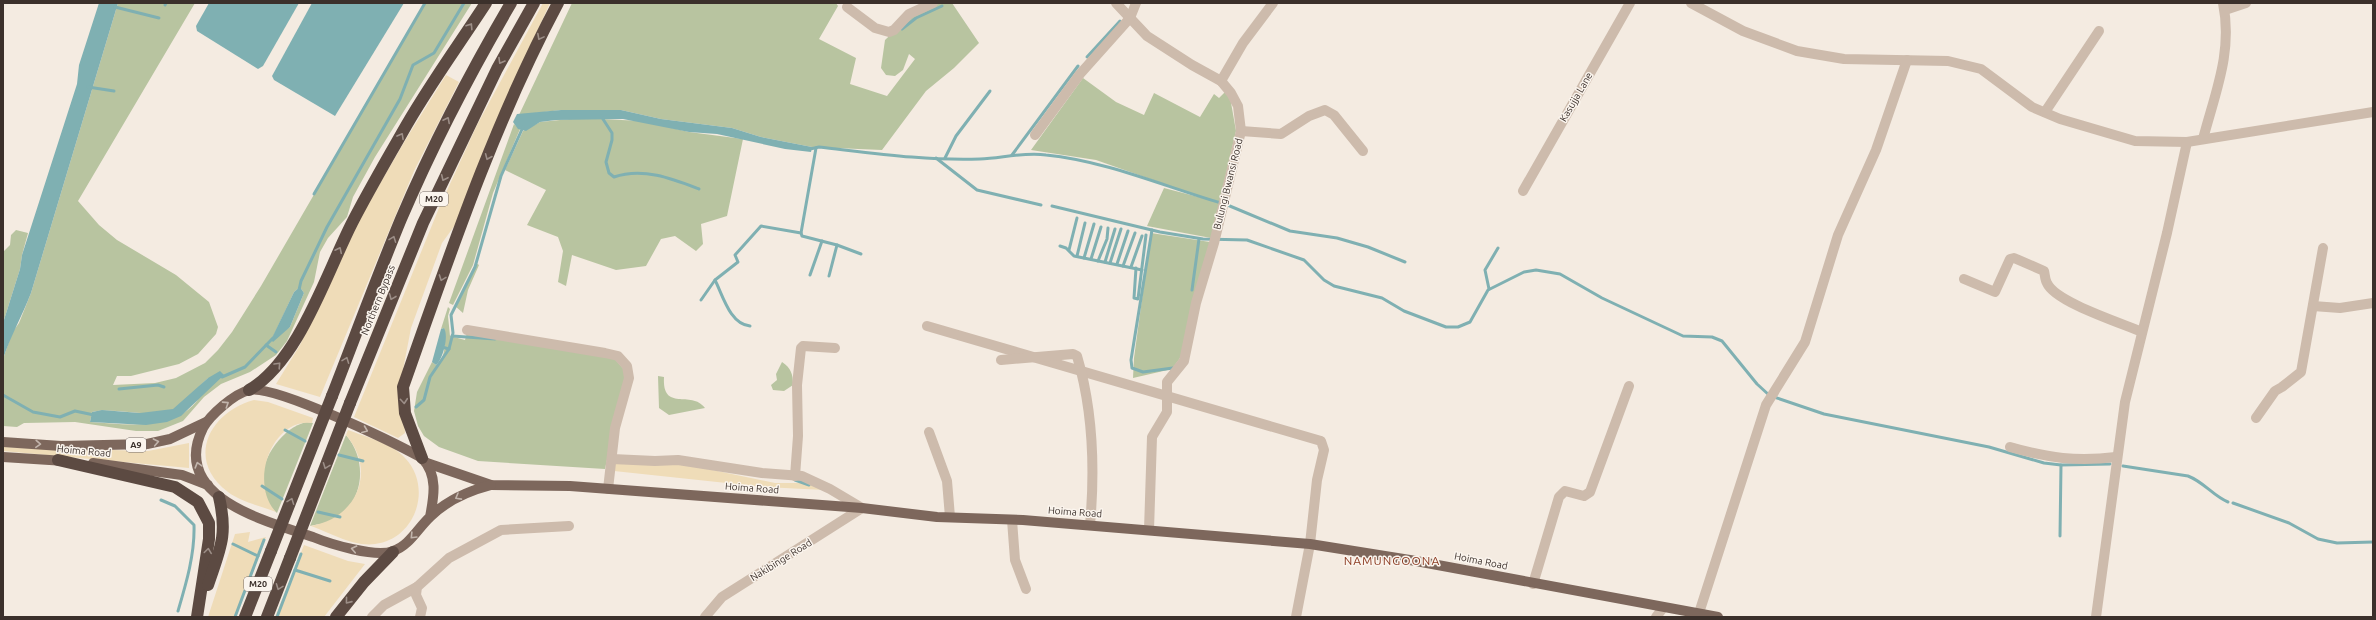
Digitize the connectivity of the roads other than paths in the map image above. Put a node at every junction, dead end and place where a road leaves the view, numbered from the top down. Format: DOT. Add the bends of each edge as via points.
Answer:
graph roads {
  1 [pos="486,3"];
  2 [pos="511,3"];
  3 [pos="534,3"];
  4 [pos="558,3"];
  5 [pos="933,3"];
  6 [pos="1116,3"];
  7 [pos="1273,3"];
  8 [pos="1630,3"];
  9 [pos="1691,3"];
  10 [pos="2246,3"];
  11 [pos="921,5"];
  12 [pos="846,7"];
  13 [pos="2224,7"];
  14 [pos="1132,11"];
  15 [pos="2099,31"];
  16 [pos="1907,60"];
  17 [pos="1221,81"];
  18 [pos="2045,112"];
  19 [pos="2373,112"];
  20 [pos="1241,131"];
  21 [pos="1035,135"];
  22 [pos="2203,139"];
  23 [pos="2187,142"];
  24 [pos="1364,151"];
  25 [pos="1523,191"];
  26 [pos="2323,248"];
  27 [pos="1964,279"];
  28 [pos="2373,303"];
  29 [pos="2313,306"];
  30 [pos="927,326"];
  31 [pos="467,330"];
  32 [pos="2142,332"];
  33 [pos="835,348"];
  34 [pos="1001,360"];
  35 [pos="1629,386"];
  36 [pos="249,390"];
  37 [pos="2256,418"];
  38 [pos="206,422"];
  39 [pos="929,432"];
  40 [pos="3,442"];
  41 [pos="2010,447"];
  42 [pos="3,457"];
  43 [pos="2116,457"];
  44 [pos="612,459"];
  45 [pos="58,460"];
  46 [pos="424,460"];
  47 [pos="795,476"];
  48 [pos="208,485"];
  49 [pos="490,485"];
  50 [pos="608,489"];
  51 [pos="219,497"];
  52 [pos="862,508"];
  53 [pos="430,517"];
  54 [pos="950,517"];
  55 [pos="1012,520"];
  56 [pos="1090,525"];
  57 [pos="569,526"];
  58 [pos="1149,530"];
  59 [pos="1310,544"];
  60 [pos="393,552"];
  61 [pos="1533,584"];
  62 [pos="417,587"];
  63 [pos="1026,589"];
  64 [pos="1663,608"];
  65 [pos="1699,613"];
  66 [pos="198,617"];
  67 [pos="245,617"];
  68 [pos="267,617"];
  69 [pos="336,617"];
  70 [pos="372,617"];
  71 [pos="420,617"];
  72 [pos="705,617"];
  73 [pos="1296,617"];
  74 [pos="1656,617"];
  75 [pos="1718,617"];
  76 [pos="2096,617"];
  36 -- 1 [label="highway, one-way" via="260,384 285,358 352,222 404,131"];
  67 -- 2 [label="highway, Northern Bypass / M20, one-way, bridge" via="401,218 436,142"];
  3 -- 68 [label="highway, Northern Bypass / M20, one-way, bridge" via="497,69 422,222"];
  4 -- 46 [label="highway, one-way" via="530,55 469,201 402,387 405,413"];
  5 -- 11 [label="street"];
  6 -- 14 [label="street"];
  7 -- 17 [label="street" via="1243,43"];
  8 -- 25 [label="street, Kasujja Lane"];
  9 -- 16 [label="street" via="1743,30 1797,51 1844,59"];
  10 -- 13 [label="street"];
  11 -- 12 [label="street" via="889,32 875,28"];
  13 -- 22 [label="street" via="2225,54 2219,87"];
  14 -- 17 [label="street" via="1147,36"];
  14 -- 21 [label="street" via="1080,74"];
  15 -- 18 [label="street"];
  16 -- 18 [label="street" via="1948,61 1981,69 2032,107"];
  16 -- 65 [label="street" via="1876,150 1838,235 1805,342 1766,405"];
  17 -- 20 [label="street, Bulungi Bwansi Road" via="1231,92 1238,106"];
  18 -- 23 [label="street" via="2135,141"];
  19 -- 22 [label="street"];
  20 -- 24 [label="street" via="1281,134 1309,116 1326,110 1334,115"];
  20 -- 58 [label="street, Bulungi Bwansi Road" via="1196,303 1184,361 1167,382 1167,412 1152,437"];
  22 -- 23 [label="street"];
  23 -- 32 [label="street"];
  26 -- 29 [label="street"];
  27 -- 32 [label="street" via="1995,292 2010,259 2014,258 2044,271 2047,284 2061,297 2080,308"];
  28 -- 29 [label="street" via="2340,308"];
  29 -- 37 [label="street" via="2301,372 2275,391"];
  30 -- 59 [label="street" via="1321,441 1324,450 1314,495"];
  31 -- 44 [label="street" via="618,356 627,366 629,378 615,428"];
  32 -- 43 [label="street" via="2125,402"];
  33 -- 47 [label="street" via="800,348"];
  34 -- 56 [label="street" via="1073,354 1077,356 1088,410 1094,481"];
  35 -- 61 [label="street" via="1590,492 1584,496 1565,491 1559,497"];
  38 -- 36 [label="main road, one-way" via="219,409"];
  36 -- 46 [label="main road, Hoima Road, one-way" via="277,394 376,435"];
  40 -- 38 [label="main road, Hoima Road / A9, one-way" via="61,446 147,444 170,439"];
  48 -- 38 [label="main road, one-way" via="198,469 195,452"];
  39 -- 54 [label="street" via="947,481"];
  41 -- 43 [label="street" via="2060,459 2092,460"];
  42 -- 45 [label="main road, Hoima Road"];
  43 -- 76 [label="street"];
  44 -- 47 [label="street" via="678,460"];
  44 -- 50 [label="street"];
  45 -- 48 [label="main road, Hoima Road" via="145,468 182,475"];
  66 -- 45 [label="highway, one-way" via="209,539 209,523 198,502 175,487"];
  46 -- 49 [label="main road, Hoima Road"];
  46 -- 53 [label="main road" via="434,484"];
  47 -- 52 [label="street" via="802,476 830,489"];
  48 -- 51 [label="main road"];
  49 -- 50 [label="main road, Hoima Road"];
  49 -- 53 [label="main road, one-way" via="456,497"];
  50 -- 52 [label="main road, Hoima Road"];
  60 -- 51 [label="main road, one-way" via="355,550 324,541 262,519 230,505"];
  51 -- 66 [label="highway" via="224,520 223,539"];
  52 -- 54 [label="main road, Hoima Road"];
  52 -- 72 [label="street, Nakibinge Road" via="722,597"];
  53 -- 60 [label="main road, one-way" via="410,540"];
  54 -- 55 [label="main road, Hoima Road"];
  55 -- 56 [label="main road, Hoima Road"];
  55 -- 63 [label="street" via="1015,560"];
  56 -- 58 [label="main road, Hoima Road"];
  57 -- 62 [label="street" via="501,530 449,558"];
  58 -- 59 [label="main road, Hoima Road"];
  59 -- 61 [label="main road, Hoima Road"];
  59 -- 73 [label="street"];
  60 -- 69 [label="highway, one-way" via="364,582"];
  61 -- 64 [label="main road, Hoima Road"];
  62 -- 70 [label="street" via="384,605"];
  62 -- 71 [label="street" via="416,595 422,608"];
  64 -- 65 [label="main road, Hoima Road"];
  64 -- 74 [label="street"];
  65 -- 75 [label="main road, Hoima Road"];
}
